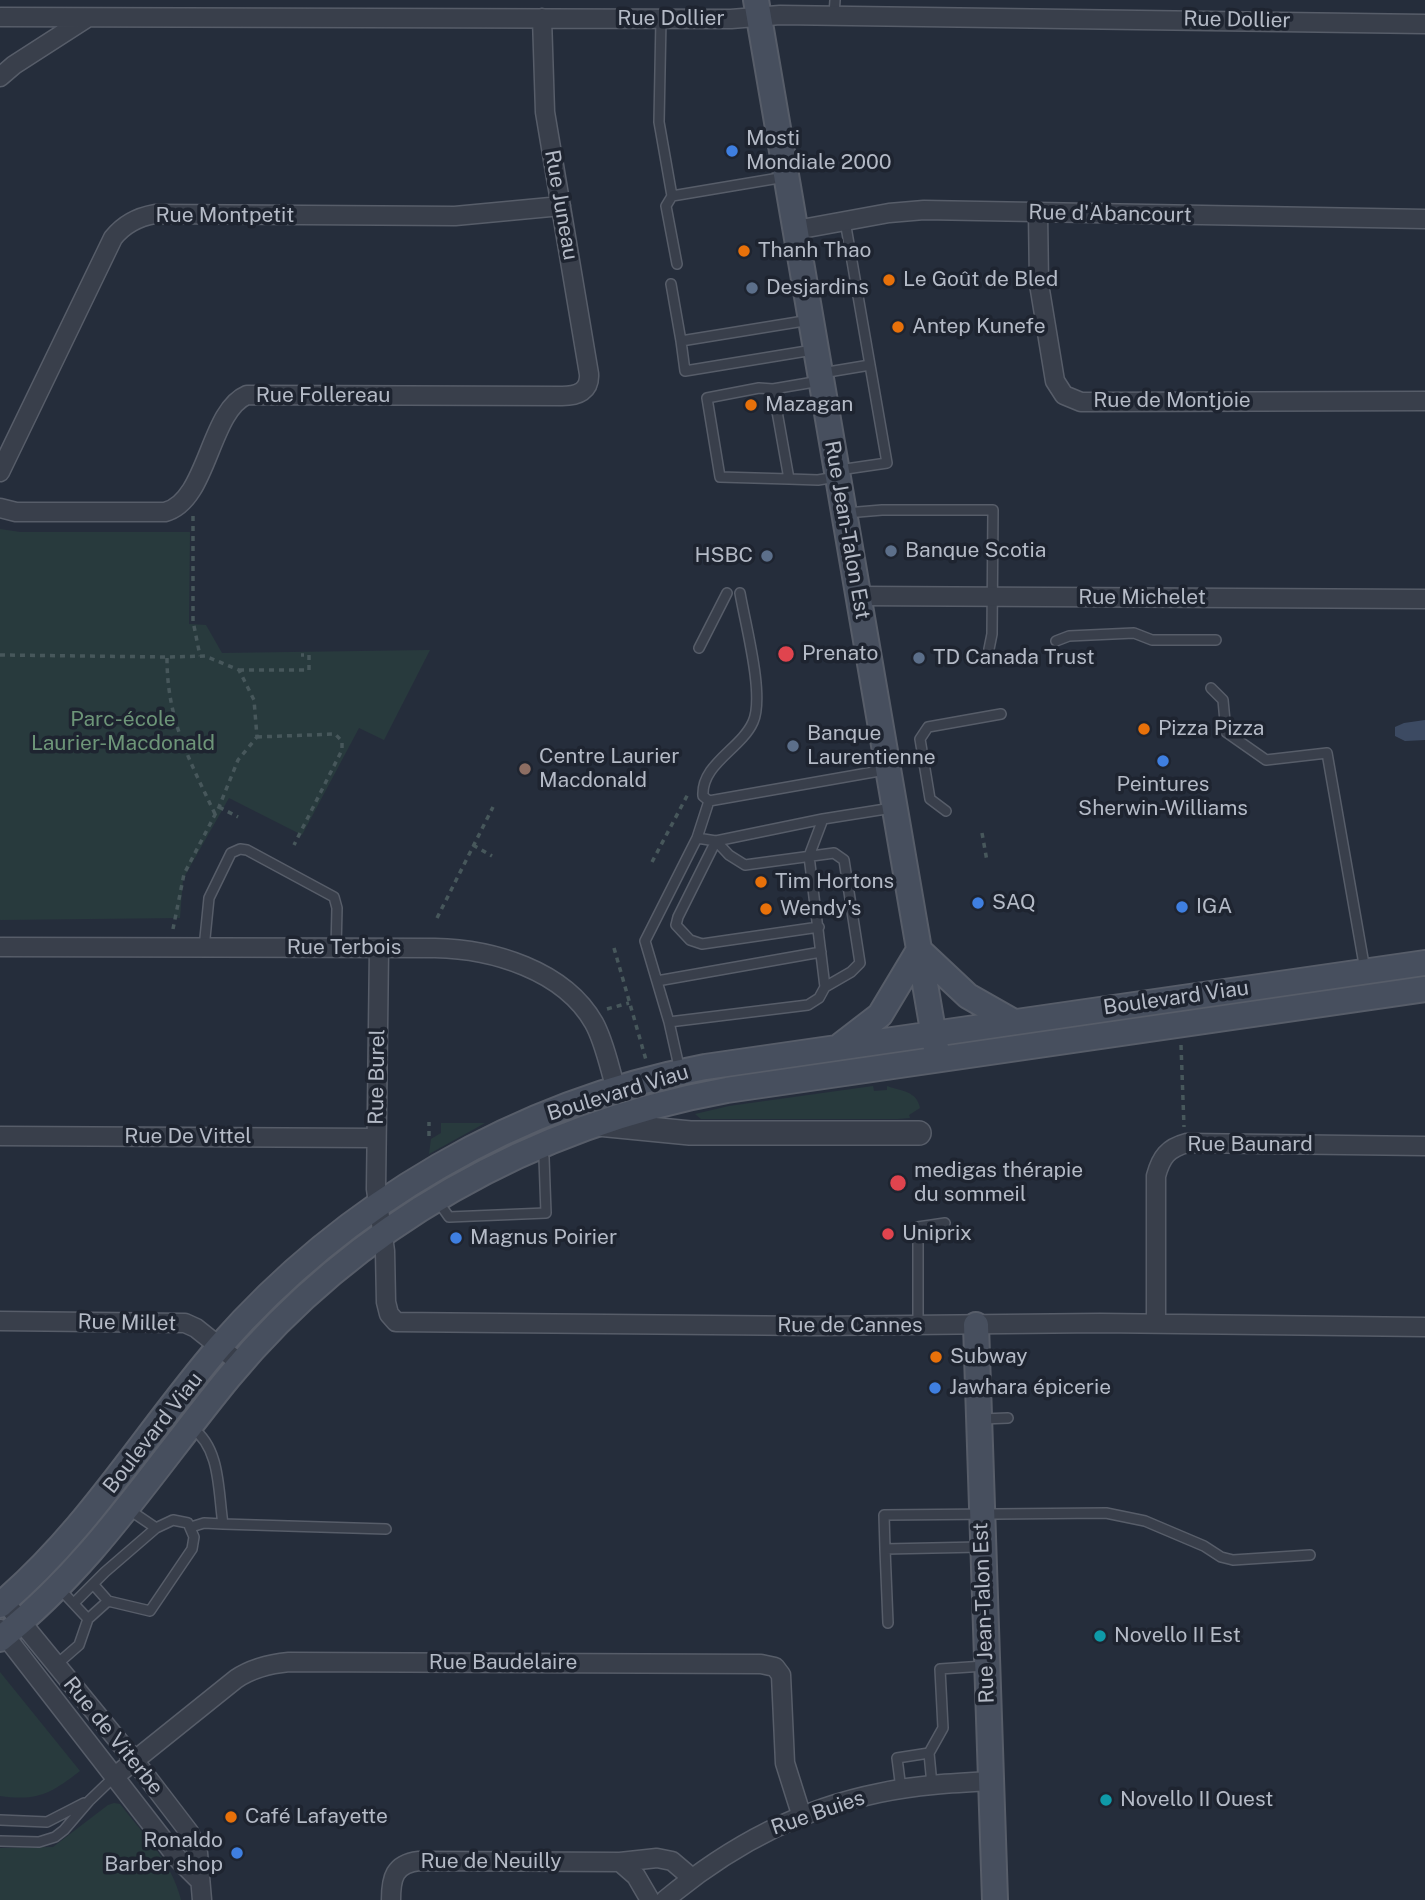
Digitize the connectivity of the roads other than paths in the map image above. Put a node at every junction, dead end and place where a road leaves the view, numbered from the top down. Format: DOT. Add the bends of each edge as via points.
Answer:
graph roads {
  1 [pos="758,8"];
  2 [pos="835,8"];
  3 [pos="391,9"];
  4 [pos="0,18"];
  5 [pos="87,18"];
  6 [pos="542,18"];
  7 [pos="661,19"];
  8 [pos="1425,24"];
  9 [pos="0,77"];
  10 [pos="787,176"];
  11 [pos="672,196"];
  12 [pos="561,206"];
  13 [pos="1038,213"];
  14 [pos="1425,219"];
  15 [pos="845,221"];
  16 [pos="796,230"];
  17 [pos="677,264"];
  18 [pos="671,284"];
  19 [pos="811,320"];
  20 [pos="681,341"];
  21 [pos="870,365"];
  22 [pos="819,368"];
  23 [pos="586,389"];
  24 [pos="773,389"];
  25 [pos="1425,401"];
  26 [pos="0,472"];
  27 [pos="837,474"];
  28 [pos="789,479"];
  29 [pos="0,508"];
  30 [pos="844,514"];
  31 [pos="727,593"];
  32 [pos="740,593"];
  33 [pos="858,596"];
  34 [pos="992,598"];
  35 [pos="1425,600"];
  36 [pos="1216,640"];
  37 [pos="1056,641"];
  38 [pos="699,648"];
  39 [pos="989,649"];
  40 [pos="1211,688"];
  41 [pos="1001,714"];
  42 [pos="888,769"];
  43 [pos="709,801"];
  44 [pos="894,808"];
  45 [pos="946,811"];
  46 [pos="823,819"];
  47 [pos="697,838"];
  48 [pos="716,841"];
  49 [pos="809,856"];
  50 [pos="819,927"];
  51 [pos="0,947"];
  52 [pos="204,948"];
  53 [pos="336,949"];
  54 [pos="379,949"];
  55 [pos="919,950"];
  56 [pos="821,952"];
  57 [pos="1425,963"];
  58 [pos="1365,972"];
  59 [pos="657,981"];
  60 [pos="825,987"];
  61 [pos="1425,989"];
  62 [pos="1012,1021"];
  63 [pos="669,1022"];
  64 [pos="933,1033"];
  65 [pos="837,1047"];
  66 [pos="938,1059"];
  67 [pos="680,1072"];
  68 [pos="616,1089"];
  69 [pos="694,1097"];
  70 [pos="595,1124"];
  71 [pos="690,1133"];
  72 [pos="919,1133"];
  73 [pos="0,1136"];
  74 [pos="376,1138"];
  75 [pos="538,1146"];
  76 [pos="1425,1146"];
  77 [pos="436,1199"];
  78 [pos="378,1205"];
  79 [pos="945,1223"];
  80 [pos="382,1234"];
  81 [pos="0,1321"];
  82 [pos="1156,1323"];
  83 [pos="918,1325"];
  84 [pos="976,1325"];
  85 [pos="1425,1328"];
  86 [pos="220,1346"];
  87 [pos="241,1364"];
  88 [pos="1009,1418"];
  89 [pos="978,1419"];
  90 [pos="191,1427"];
  91 [pos="127,1508"];
  92 [pos="981,1513"];
  93 [pos="223,1524"];
  94 [pos="191,1527"];
  95 [pos="156,1528"];
  96 [pos="386,1529"];
  97 [pos="982,1547"];
  98 [pos="885,1549"];
  99 [pos="1310,1555"];
  100 [pos="93,1584"];
  101 [pos="66,1595"];
  102 [pos="108,1601"];
  103 [pos="2,1603"];
  104 [pos="88,1619"];
  105 [pos="888,1623"];
  106 [pos="7,1631"];
  107 [pos="56,1664"];
  108 [pos="986,1666"];
  109 [pos="929,1753"];
  110 [pos="134,1760"];
  111 [pos="114,1777"];
  112 [pos="991,1781"];
  113 [pos="932,1785"];
  114 [pos="901,1789"];
  115 [pos="89,1801"];
  116 [pos="802,1816"];
  117 [pos="0,1820"];
  118 [pos="0,1841"];
  119 [pos="620,1862"];
  120 [pos="692,1878"];
  121 [pos="199,1880"];
  122 [pos="202,1900"];
  123 [pos="391,1900"];
  124 [pos="650,1900"];
  125 [pos="665,1900"];
  126 [pos="995,1900"];
  1 -- 2 [label="street, Rue Dollier"];
  1 -- 7 [label="street, Rue Dollier" via="731,19"];
  1 -- 10 [label="main road, Rue Jean-Talon Est"];
  2 -- 8 [label="street, Rue Dollier" via="1084,10"];
  3 -- 5 [label="street, Rue Dollier"];
  3 -- 6 [label="street, Rue Dollier"];
  4 -- 5 [label="street, Rue Dollier"];
  5 -- 9 [label="street"];
  6 -- 7 [label="street, Rue Dollier"];
  6 -- 12 [label="street, Rue Juneau" via="545,112"];
  7 -- 11 [label="lane" via="659,122"];
  10 -- 11 [label="lane"];
  10 -- 16 [label="main road, Rue Jean-Talon Est"];
  11 -- 17 [label="lane" via="666,206"];
  12 -- 23 [label="street, Rue Juneau" via="588,365"];
  12 -- 26 [label="street, Rue Montpetit" via="476,216 155,214 136,219 113,238"];
  13 -- 14 [label="street, Rue d'Abancourt"];
  13 -- 15 [label="street, Rue d'Abancourt" via="911,210"];
  13 -- 25 [label="street, Rue de Montjoie" via="1039,284 1052,371 1059,389 1072,399"];
  15 -- 16 [label="street, Rue d'Abancourt"];
  15 -- 21 [label="lane"];
  16 -- 19 [label="main road, Rue Jean-Talon Est"];
  18 -- 20 [label="lane"];
  19 -- 20 [label="lane"];
  19 -- 22 [label="main road, Rue Jean-Talon Est"];
  20 -- 22 [label="lane" via="685,372"];
  21 -- 22 [label="lane"];
  21 -- 27 [label="lane" via="887,463"];
  22 -- 24 [label="lane"];
  22 -- 27 [label="main road, Rue Jean-Talon Est"];
  23 -- 29 [label="street, Rue Follereau" via="571,396 247,395 232,406 188,498 175,510 16,512"];
  24 -- 28 [label="lane"];
  24 -- 28 [label="lane" via="707,398 720,477"];
  27 -- 28 [label="lane" via="818,480"];
  27 -- 30 [label="main road, Rue Jean-Talon Est"];
  30 -- 33 [label="main road, Rue Jean-Talon Est"];
  30 -- 34 [label="lane" via="993,510"];
  31 -- 38 [label="lane"];
  32 -- 43 [label="lane" via="758,704 743,739 702,783 703,796"];
  33 -- 34 [label="street, Rue Michelet"];
  33 -- 42 [label="main road, Rue Jean-Talon Est"];
  34 -- 35 [label="street, Rue Michelet"];
  34 -- 39 [label="lane"];
  36 -- 37 [label="lane" via="1152,640 1134,633 1069,636"];
  40 -- 58 [label="lane" via="1223,701 1226,732 1266,760 1327,752"];
  41 -- 45 [label="lane" via="928,727 920,739 930,799"];
  42 -- 43 [label="lane"];
  42 -- 44 [label="main road, Rue Jean-Talon Est"];
  43 -- 47 [label="lane"];
  44 -- 46 [label="lane"];
  44 -- 55 [label="main road, Rue Jean-Talon Est"];
  46 -- 48 [label="lane"];
  46 -- 49 [label="lane"];
  47 -- 48 [label="lane"];
  47 -- 59 [label="lane" via="645,941"];
  48 -- 49 [label="lane" via="745,865"];
  48 -- 50 [label="lane" via="678,917 681,933 702,944"];
  49 -- 50 [label="lane"];
  49 -- 60 [label="lane" via="834,853 844,860 860,963"];
  50 -- 56 [label="lane"];
  51 -- 52 [label="street, Rue Terbois"];
  52 -- 53 [label="street, Rue Terbois"];
  52 -- 53 [label="lane" via="209,898 231,853 240,849 334,897"];
  53 -- 54 [label="street, Rue Terbois"];
  54 -- 68 [label="street, Rue Terbois" via="485,952 556,984 596,1026"];
  54 -- 74 [label="street, Rue Burel"];
  55 -- 62 [label="main road" via="968,996"];
  55 -- 64 [label="main road, Rue Jean-Talon Est"];
  55 -- 65 [label="main road" via="880,1015"];
  56 -- 59 [label="lane"];
  56 -- 60 [label="lane"];
  57 -- 58 [label="main road, Boulevard Viau"];
  58 -- 62 [label="main road, Boulevard Viau"];
  59 -- 63 [label="lane"];
  60 -- 63 [label="lane" via="808,1005"];
  61 -- 66 [label="main road, Boulevard Viau"];
  62 -- 64 [label="main road, Boulevard Viau"];
  63 -- 67 [label="lane"];
  64 -- 65 [label="main road, Boulevard Viau"];
  64 -- 66 [label="main road, Rue Jean-Talon Est"];
  65 -- 67 [label="main road, Boulevard Viau"];
  66 -- 69 [label="main road, Boulevard Viau"];
  67 -- 68 [label="main road, Boulevard Viau"];
  68 -- 78 [label="main road, Boulevard Viau" via="542,1115 480,1144"];
  69 -- 70 [label="main road, Boulevard Viau"];
  69 -- 71 [label="street" via="678,1111 680,1125"];
  70 -- 71 [label="street, Boulevard Viau"];
  70 -- 75 [label="main road, Boulevard Viau"];
  71 -- 72 [label="street, Boulevard Viau"];
  73 -- 74 [label="street, Rue De Vittel"];
  74 -- 78 [label="street, Rue Burel"];
  75 -- 77 [label="main road, Boulevard Viau"];
  75 -- 77 [label="lane" via="544,1158 546,1213 449,1217"];
  76 -- 82 [label="street, Rue Baunard" via="1187,1143 1166,1152 1156,1176"];
  77 -- 80 [label="main road, Boulevard Viau"];
  78 -- 80 [label="street, Rue de Cannes"];
  78 -- 86 [label="main road, Boulevard Viau" via="281,1284"];
  79 -- 83 [label="lane" via="918,1227"];
  80 -- 83 [label="street, Rue de Cannes" via="387,1309 400,1323"];
  80 -- 87 [label="main road, Boulevard Viau" via="308,1294"];
  81 -- 86 [label="street, Rue Millet" via="185,1323"];
  82 -- 84 [label="street, Rue de Cannes"];
  82 -- 85 [label="street, Rue de Cannes"];
  83 -- 84 [label="street, Rue de Cannes"];
  84 -- 89 [label="main road, Rue Jean-Talon Est"];
  86 -- 87 [label="street, Rue Millet"];
  86 -- 103 [label="main road, Boulevard Viau" via="74,1534"];
  87 -- 90 [label="main road, Boulevard Viau"];
  88 -- 89 [label="lane"];
  89 -- 92 [label="main road, Rue Jean-Talon Est"];
  90 -- 91 [label="main road, Boulevard Viau"];
  90 -- 93 [label="lane" via="212,1454"];
  91 -- 95 [label="lane"];
  91 -- 101 [label="main road, Boulevard Viau" via="92,1551"];
  92 -- 97 [label="main road, Rue Jean-Talon Est"];
  92 -- 98 [label="lane" via="884,1516"];
  92 -- 99 [label="lane" via="1106,1514 1145,1521 1233,1560"];
  93 -- 94 [label="lane"];
  93 -- 96 [label="lane"];
  94 -- 95 [label="lane" via="173,1520"];
  94 -- 102 [label="lane" via="192,1549 150,1611"];
  95 -- 100 [label="lane"];
  97 -- 98 [label="lane"];
  97 -- 108 [label="main road, Rue Jean-Talon Est"];
  98 -- 105 [label="lane"];
  100 -- 101 [label="lane"];
  100 -- 102 [label="lane"];
  101 -- 104 [label="lane"];
  101 -- 106 [label="main road, Boulevard Viau"];
  102 -- 104 [label="lane"];
  103 -- 106 [label="street, Rue de Viterbe"];
  104 -- 107 [label="lane" via="79,1646"];
  106 -- 107 [label="street, Rue de Viterbe"];
  106 -- 111 [label="street, Rue de Viterbe"];
  107 -- 110 [label="street, Rue de Viterbe"];
  108 -- 109 [label="lane" via="940,1669 943,1728"];
  108 -- 112 [label="main road, Rue Jean-Talon Est"];
  109 -- 113 [label="lane"];
  109 -- 114 [label="lane" via="897,1758"];
  110 -- 111 [label="street, Rue Baudelaire"];
  110 -- 116 [label="street, Rue Baudelaire" via="244,1673 267,1665 761,1664 775,1667 781,1675 785,1763"];
  110 -- 121 [label="street, Rue de Viterbe" via="189,1832 198,1853"];
  111 -- 115 [label="lane"];
  111 -- 121 [label="street, Rue de Viterbe"];
  112 -- 113 [label="street, Rue Buies"];
  112 -- 126 [label="main road, Rue Jean-Talon Est"];
  113 -- 114 [label="street, Rue Buies"];
  114 -- 116 [label="street, Rue Buies"];
  115 -- 117 [label="lane" via="47,1822"];
  115 -- 118 [label="lane" via="55,1837 39,1842"];
  116 -- 120 [label="street, Rue Buies" via="748,1840"];
  119 -- 120 [label="street, Rue de Neuilly" via="665,1858"];
  119 -- 123 [label="street, Rue de Neuilly" via="412,1862 396,1871"];
  119 -- 124 [label="street" via="636,1876"];
  120 -- 125 [label="street, Rue Buies"];
  121 -- 122 [label="street, Rue de Viterbe"];
}
